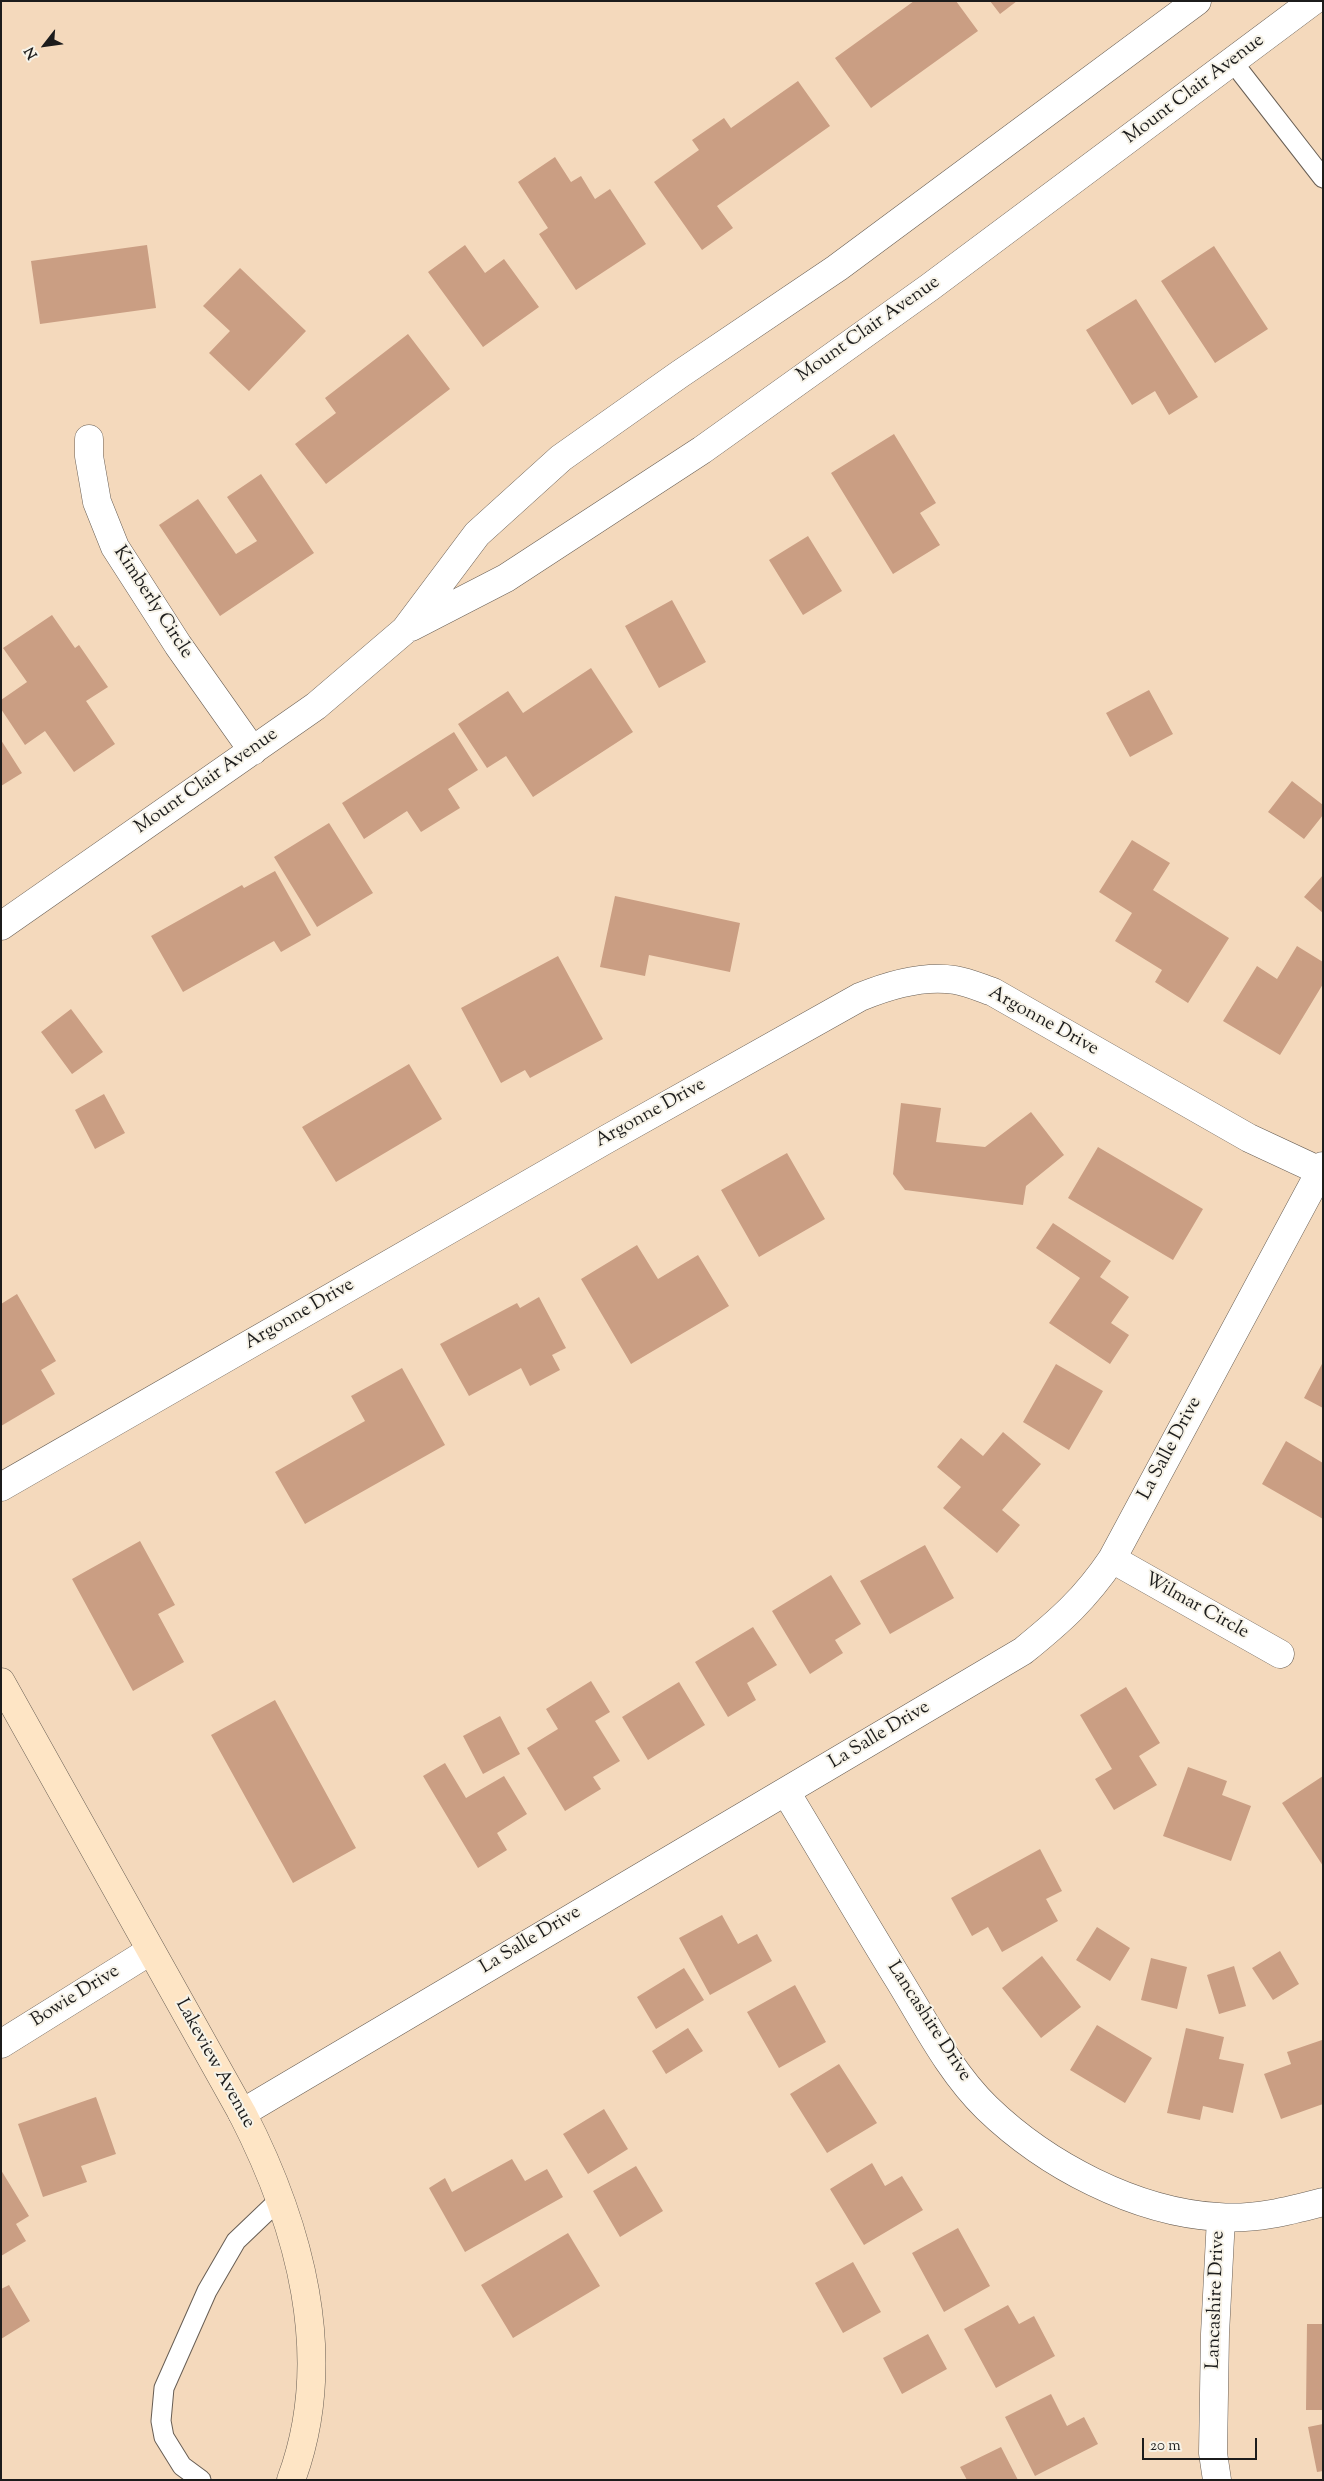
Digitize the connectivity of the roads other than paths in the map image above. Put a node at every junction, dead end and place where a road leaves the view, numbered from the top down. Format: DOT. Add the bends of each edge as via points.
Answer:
graph roads {
  1 [pos="1197,1"];
  2 [pos="1313,1"];
  3 [pos="1232,61"];
  4 [pos="1323,178"];
  5 [pos="88,439"];
  6 [pos="406,630"];
  7 [pos="252,751"];
  8 [pos="1,926"];
  9 [pos="1321,1168"];
  10 [pos="1,1487"];
  11 [pos="1112,1559"];
  12 [pos="1280,1654"];
  13 [pos="1,1682"];
  14 [pos="786,1792"];
  15 [pos="150,1950"];
  16 [pos="1,2044"];
  17 [pos="242,2113"];
  18 [pos="281,2198"];
  19 [pos="1323,2202"];
  20 [pos="1221,2218"];
  21 [pos="201,2480"];
  22 [pos="291,2480"];
  23 [pos="1218,2480"];
  1 -- 6 [label="street, Mount Clair Avenue" via="837,268 561,458 477,534"];
  2 -- 3 [label="street, Mount Clair Avenue"];
  3 -- 4 [label="lane"];
  3 -- 6 [label="street, Mount Clair Avenue" via="930,288 702,450 506,578"];
  5 -- 7 [label="street, Kimberly Circle" via="96,502 115,546 178,645"];
  6 -- 7 [label="street, Mount Clair Avenue" via="316,706"];
  7 -- 8 [label="street, Mount Clair Avenue"];
  9 -- 10 [label="street, Argonne Drive" via="1249,1138 993,992 956,980 926,979 880,989 860,997 607,1139"];
  9 -- 11 [label="street, La Salle Drive"];
  11 -- 12 [label="street, Wilmar Circle"];
  11 -- 14 [label="street, La Salle Drive" via="1098,1581 1069,1614 1023,1651"];
  13 -- 15 [label="street, Lakeview Avenue"];
  14 -- 17 [label="street, La Salle Drive"];
  14 -- 20 [label="street, Lancashire Drive" via="946,2058 986,2107 1034,2148 1089,2180 1154,2206"];
  15 -- 16 [label="street, Bowie Drive"];
  15 -- 17 [label="street, Lakeview Avenue"];
  17 -- 18 [label="street, Lakeview Avenue"];
  18 -- 21 [label="lane" via="236,2241 208,2291 164,2388 161,2413 164,2437 182,2466"];
  18 -- 22 [label="street, Lakeview Avenue" via="300,2261 312,2348 311,2395 300,2458"];
  19 -- 20 [label="street" via="1278,2214"];
  20 -- 23 [label="street, Lancashire Drive" via="1213,2453"];
}
